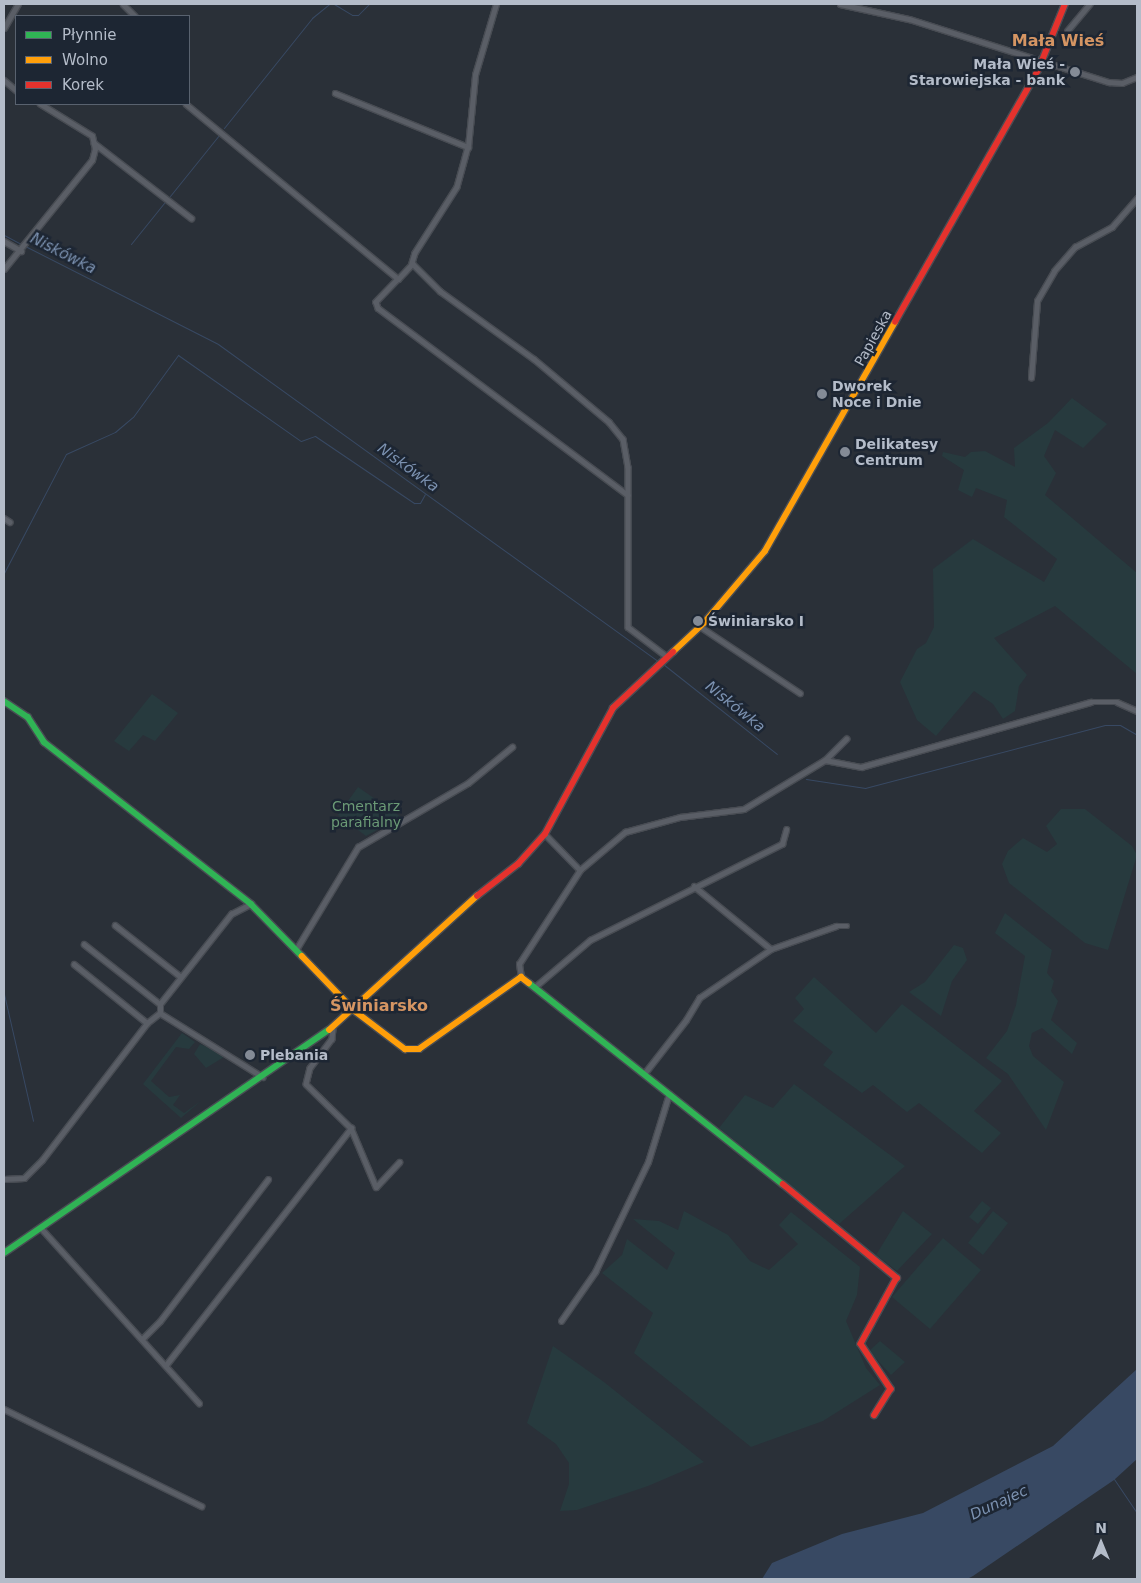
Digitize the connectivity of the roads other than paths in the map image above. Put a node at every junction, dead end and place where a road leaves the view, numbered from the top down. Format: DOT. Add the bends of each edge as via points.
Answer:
graph roads {
  1 [pos="18,4"];
  2 [pos="124,4"];
  3 [pos="496,4"];
  4 [pos="840,4"];
  5 [pos="1065,4"];
  6 [pos="1090,4"];
  7 [pos="134,15"];
  8 [pos="4,28"];
  9 [pos="1067,30"];
  10 [pos="1044,59"];
  11 [pos="1137,77"];
  12 [pos="4,80"];
  13 [pos="15,89"];
  14 [pos="335,94"];
  15 [pos="42,105"];
  16 [pos="187,105"];
  17 [pos="94,143"];
  18 [pos="468,147"];
  19 [pos="1137,198"];
  20 [pos="191,218"];
  21 [pos="4,241"];
  22 [pos="22,249"];
  23 [pos="412,264"];
  24 [pos="4,269"];
  25 [pos="398,279"];
  26 [pos="1031,378"];
  27 [pos="628,495"];
  28 [pos="4,518"];
  29 [pos="10,522"];
  30 [pos="701,627"];
  31 [pos="666,657"];
  32 [pos="800,693"];
  33 [pos="4,701"];
  34 [pos="1137,711"];
  35 [pos="846,739"];
  36 [pos="512,747"];
  37 [pos="825,760"];
  38 [pos="786,830"];
  39 [pos="545,834"];
  40 [pos="580,870"];
  41 [pos="694,886"];
  42 [pos="251,904"];
  43 [pos="115,925"];
  44 [pos="848,926"];
  45 [pos="84,944"];
  46 [pos="297,948"];
  47 [pos="771,950"];
  48 [pos="74,964"];
  49 [pos="521,977"];
  50 [pos="181,978"];
  51 [pos="536,986"];
  52 [pos="160,1004"];
  53 [pos="355,1011"];
  54 [pos="160,1013"];
  55 [pos="147,1023"];
  56 [pos="333,1029"];
  57 [pos="644,1074"];
  58 [pos="263,1077"];
  59 [pos="669,1094"];
  60 [pos="351,1128"];
  61 [pos="399,1162"];
  62 [pos="4,1179"];
  63 [pos="268,1179"];
  64 [pos="41,1228"];
  65 [pos="4,1253"];
  66 [pos="561,1321"];
  67 [pos="142,1339"];
  68 [pos="166,1365"];
  69 [pos="199,1403"];
  70 [pos="4,1409"];
  71 [pos="875,1415"];
  72 [pos="201,1506"];
  1 -- 8 [label="street"];
  2 -- 7 [label="street"];
  3 -- 18 [label="street" via="475,75"];
  4 -- 10 [label="street" via="909,19"];
  5 -- 10 [label="street, Papieska"];
  6 -- 9 [label="street"];
  10 -- 11 [label="street" via="1118,84"];
  10 -- 30 [label="street, Papieska" via="779,529 740,584"];
  12 -- 13 [label="street"];
  14 -- 18 [label="street"];
  15 -- 17 [label="street" via="92,136"];
  16 -- 25 [label="street"];
  17 -- 20 [label="street"];
  17 -- 22 [label="street" via="92,160"];
  18 -- 23 [label="street" via="457,187 415,252"];
  19 -- 26 [label="street" via="1112,227 1075,247 1054,271 1037,301"];
  21 -- 22 [label="street"];
  22 -- 24 [label="street"];
  23 -- 25 [label="street"];
  23 -- 27 [label="street" via="440,291 534,360 614,427 627,446"];
  25 -- 27 [label="street" via="376,302 378,308"];
  27 -- 31 [label="street" via="628,627"];
  28 -- 29 [label="street"];
  30 -- 31 [label="street, Papieska"];
  30 -- 32 [label="street"];
  31 -- 39 [label="street, Papieska" via="610,712"];
  33 -- 42 [label="street" via="28,717 44,742"];
  34 -- 37 [label="street" via="1117,702 1091,702 861,767"];
  35 -- 37 [label="street"];
  36 -- 46 [label="street" via="468,783 358,847"];
  37 -- 40 [label="street" via="744,808 680,816 625,832"];
  38 -- 41 [label="street" via="782,844"];
  39 -- 40 [label="street"];
  39 -- 53 [label="street, Papieska" via="518,864 461,908"];
  40 -- 49 [label="street" via="520,964"];
  41 -- 47 [label="street"];
  41 -- 51 [label="street" via="590,940"];
  42 -- 46 [label="street"];
  42 -- 50 [label="street" via="230,914"];
  43 -- 50 [label="street"];
  44 -- 47 [label="street" via="836,926"];
  45 -- 52 [label="street"];
  46 -- 53 [label="street"];
  47 -- 57 [label="street" via="698,998 681,1027"];
  48 -- 55 [label="street"];
  49 -- 51 [label="street"];
  49 -- 53 [label="street" via="419,1049 405,1049"];
  50 -- 52 [label="street"];
  51 -- 57 [label="street"];
  52 -- 54 [label="street"];
  53 -- 56 [label="street, Papieska"];
  54 -- 55 [label="street"];
  54 -- 58 [label="street"];
  55 -- 62 [label="street" via="42,1160 24,1178"];
  56 -- 58 [label="street, Papieska"];
  56 -- 60 [label="street" via="332,1039 310,1068 306,1084"];
  57 -- 59 [label="street"];
  58 -- 64 [label="street, Papieska"];
  59 -- 66 [label="street" via="648,1162 595,1272"];
  59 -- 71 [label="street" via="897,1278 861,1344 891,1389"];
  60 -- 61 [label="street" via="376,1187"];
  60 -- 68 [label="street"];
  63 -- 67 [label="street" via="160,1321"];
  64 -- 65 [label="street, Papieska"];
  64 -- 67 [label="street"];
  67 -- 68 [label="street"];
  68 -- 69 [label="street"];
  70 -- 72 [label="street"];
}
